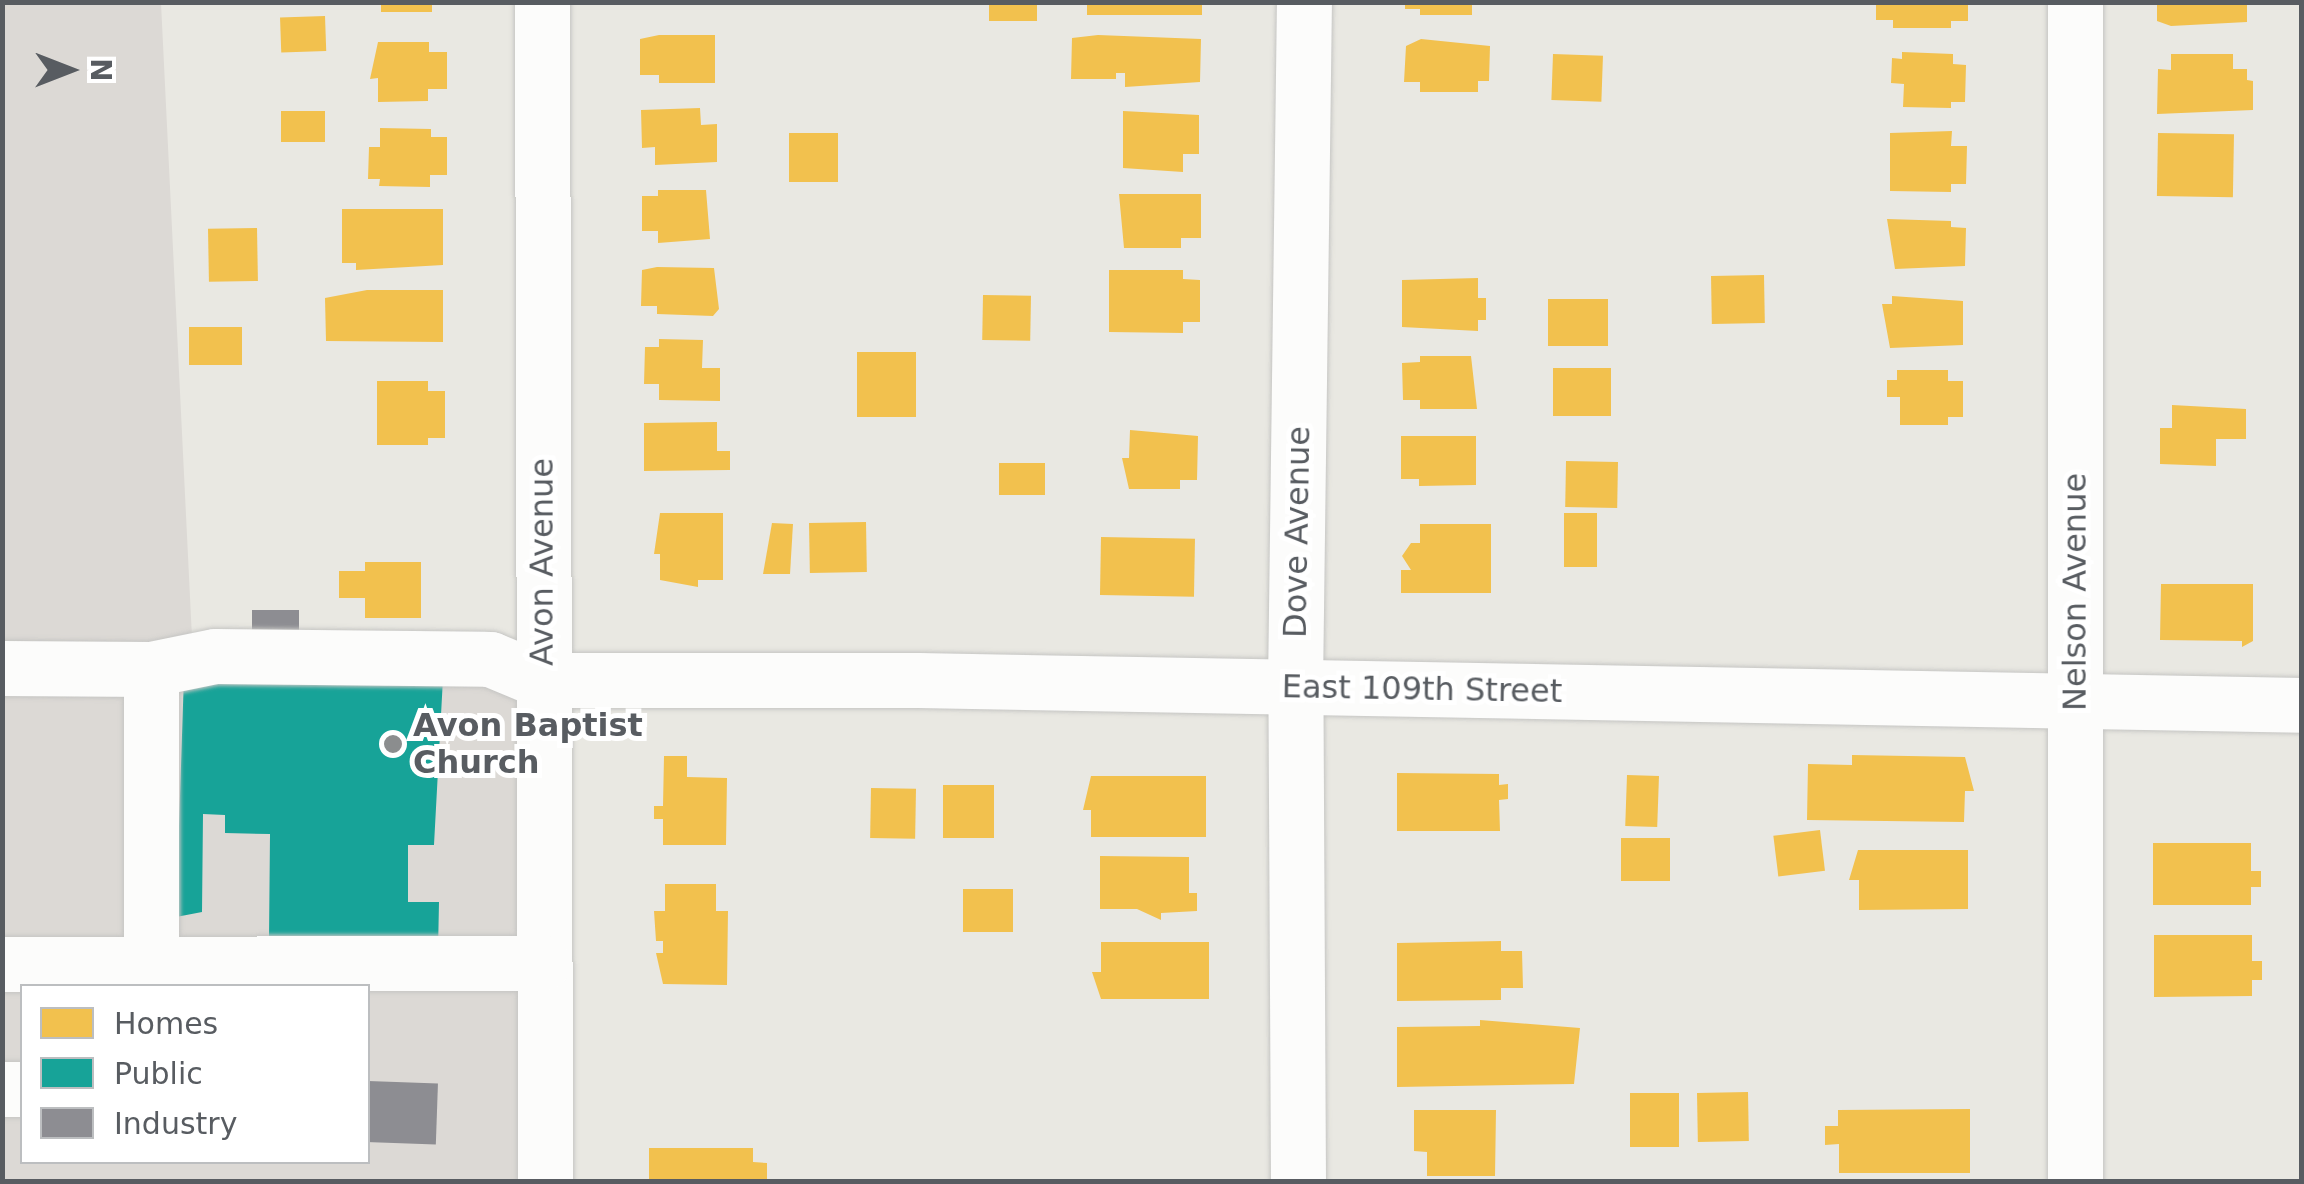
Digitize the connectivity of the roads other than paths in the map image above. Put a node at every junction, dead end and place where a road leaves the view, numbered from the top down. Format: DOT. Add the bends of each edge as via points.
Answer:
graph roads {
  1 [pos="542,2"];
  2 [pos="1304,2"];
  3 [pos="2075,2"];
  4 [pos="2,668"];
  5 [pos="151,669"];
  6 [pos="542,680"];
  7 [pos="1295,686"];
  8 [pos="2075,702"];
  9 [pos="2302,704"];
  10 [pos="543,962"];
  11 [pos="2,964"];
  12 [pos="151,964"];
  13 [pos="545,1182"];
  14 [pos="1298,1182"];
  15 [pos="2075,1182"];
  1 -- 6 [label="street, Avon Avenue"];
  2 -- 7 [label="street, Dove Avenue"];
  3 -- 8 [label="street, Nelson Avenue"];
  4 -- 5 [label="street"];
  5 -- 6 [label="street" via="215,656 490,659"];
  5 -- 12 [label="street"];
  6 -- 7 [label="street, East 109th Street"];
  6 -- 10 [label="street, Avon Avenue"];
  7 -- 8 [label="street, East 109th Street"];
  7 -- 14 [label="street, Dove Avenue"];
  8 -- 9 [label="street, East 109th Street"];
  8 -- 15 [label="street, Nelson Avenue"];
  10 -- 12 [label="street"];
  10 -- 13 [label="street, Avon Avenue"];
  11 -- 12 [label="street"];
}
